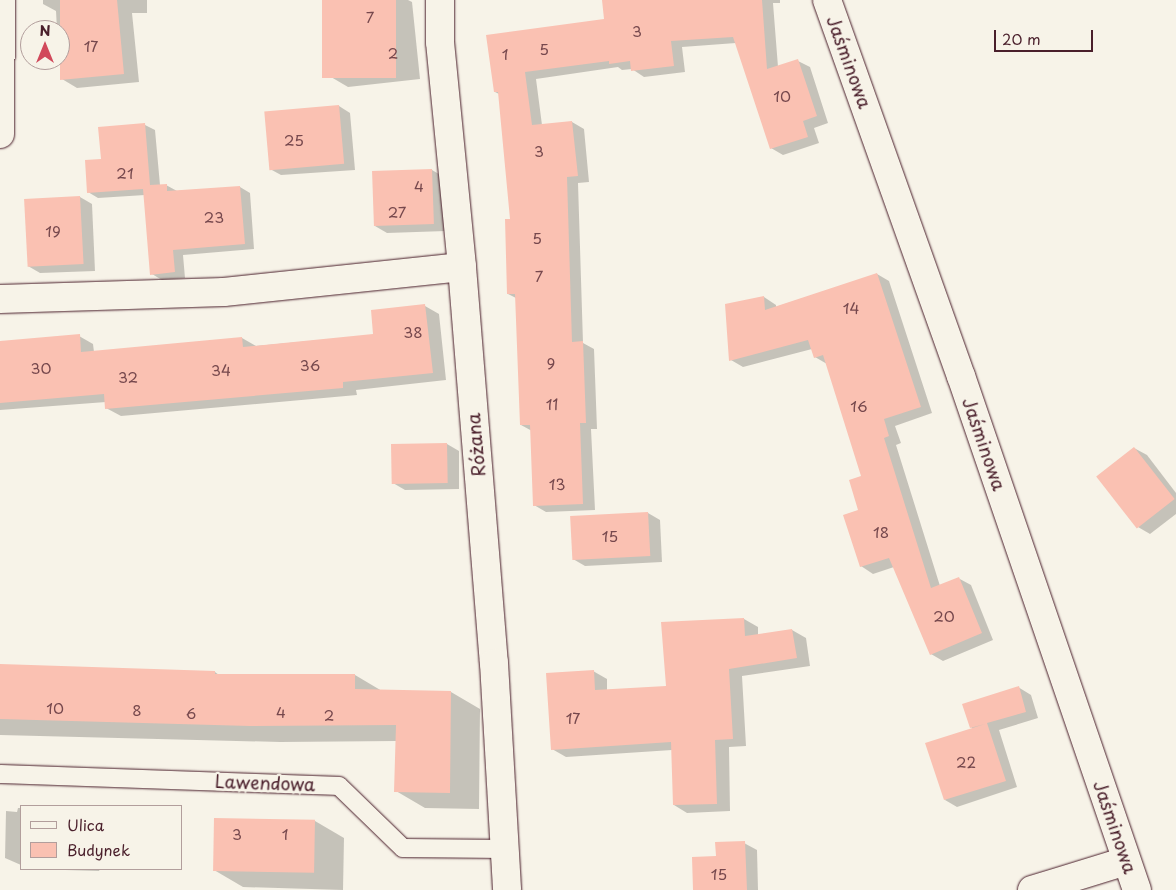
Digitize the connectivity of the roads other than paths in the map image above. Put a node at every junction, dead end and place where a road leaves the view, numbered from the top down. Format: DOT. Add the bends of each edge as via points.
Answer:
graph roads {
  1 [pos="1,0"];
  2 [pos="440,0"];
  3 [pos="827,0"];
  4 [pos="0,134"];
  5 [pos="462,268"];
  6 [pos="0,300"];
  7 [pos="0,774"];
  8 [pos="505,849"];
  9 [pos="1126,861"];
  10 [pos="507,890"];
  11 [pos="1032,890"];
  12 [pos="1137,890"];
  1 -- 4 [label="street"];
  2 -- 5 [label="street, Różana" via="440,42"];
  3 -- 9 [label="street, Jaśminowa" via="961,376"];
  5 -- 6 [label="street" via="224,292"];
  5 -- 8 [label="street, Różana" via="494,664"];
  7 -- 8 [label="lane, Lawendowa" via="339,786 403,848"];
  8 -- 10 [label="street, Różana"];
  9 -- 11 [label="street"];
  9 -- 12 [label="street, Jaśminowa"];
}
